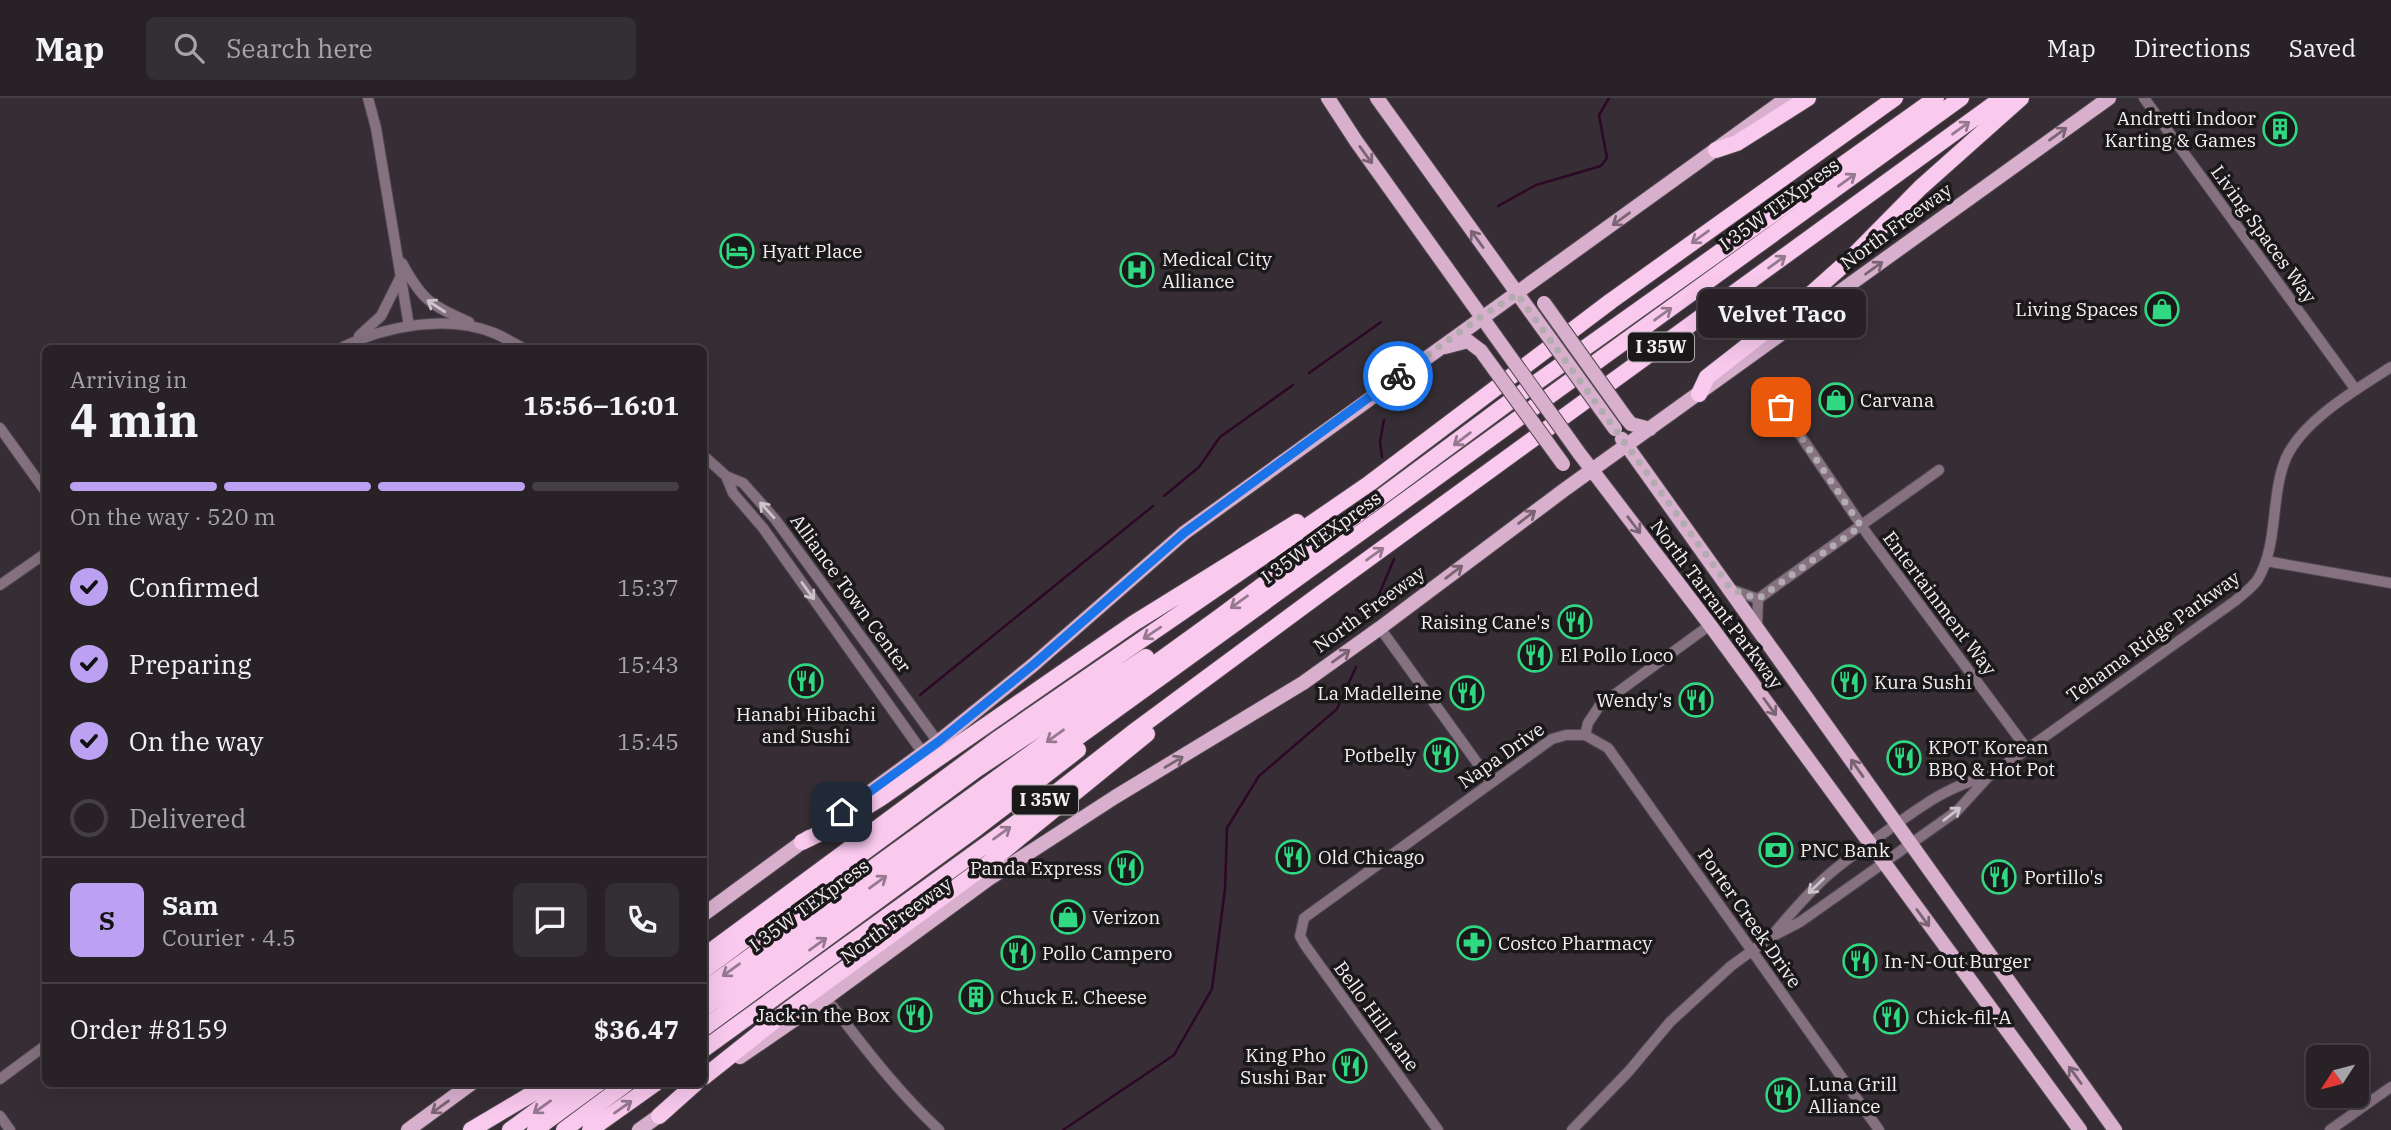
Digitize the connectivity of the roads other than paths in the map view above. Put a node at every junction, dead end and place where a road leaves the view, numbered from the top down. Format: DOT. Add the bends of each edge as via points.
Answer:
graph roads {
  1 [pos="368,98"];
  2 [pos="1328,98"];
  3 [pos="1377,98"];
  4 [pos="1787,98"];
  5 [pos="1808,98"];
  6 [pos="1895,98"];
  7 [pos="1936,98"];
  8 [pos="1961,98"];
  9 [pos="2002,98"];
  10 [pos="2021,98"];
  11 [pos="2109,98"];
  12 [pos="2144,98"];
  13 [pos="1716,150"];
  14 [pos="397,256"];
  15 [pos="401,276"];
  16 [pos="1540,277"];
  17 [pos="1517,294"];
  18 [pos="1482,316"];
  19 [pos="408,326"];
  20 [pos="494,332"];
  21 [pos="345,345"];
  22 [pos="346,345"];
  23 [pos="518,345"];
  24 [pos="1436,349"];
  25 [pos="2391,367"];
  26 [pos="2356,390"];
  27 [pos="1699,394"];
  28 [pos="1781,407"];
  29 [pos="0,428"];
  30 [pos="1650,429"];
  31 [pos="1626,445"];
  32 [pos="707,459"];
  33 [pos="1939,470"];
  34 [pos="1592,471"];
  35 [pos="726,476"];
  36 [pos="1370,483"];
  37 [pos="42,486"];
  38 [pos="1564,489"];
  39 [pos="1861,526"];
  40 [pos="42,555"];
  41 [pos="2266,561"];
  42 [pos="2391,583"];
  43 [pos="0,585"];
  44 [pos="1731,589"];
  45 [pos="1320,594"];
  46 [pos="1758,599"];
  47 [pos="1251,613"];
  48 [pos="1218,618"];
  49 [pos="1710,625"];
  50 [pos="1757,627"];
  51 [pos="1380,628"];
  52 [pos="1585,735"];
  53 [pos="938,742"];
  54 [pos="2027,749"];
  55 [pos="923,753"];
  56 [pos="1988,777"];
  57 [pos="1491,782"];
  58 [pos="1896,824"];
  59 [pos="802,842"];
  60 [pos="1869,844"];
  61 [pos="1910,844"];
  62 [pos="1883,864"];
  63 [pos="707,912"];
  64 [pos="1304,918"];
  65 [pos="1771,937"];
  66 [pos="1752,951"];
  67 [pos="707,954"];
  68 [pos="707,968"];
  69 [pos="707,988"];
  70 [pos="826,998"];
  71 [pos="707,1006"];
  72 [pos="707,1026"];
  73 [pos="707,1047"];
  74 [pos="42,1048"];
  75 [pos="707,1075"];
  76 [pos="0,1079"];
  77 [pos="707,1082"];
  78 [pos="467,1087"];
  79 [pos="538,1087"];
  80 [pos="569,1087"];
  81 [pos="594,1087"];
  82 [pos="623,1087"];
  83 [pos="650,1087"];
  84 [pos="692,1087"];
  85 [pos="700,1087"];
  86 [pos="2391,1087"];
  87 [pos="0,1116"];
  88 [pos="659,1116"];
  89 [pos="10,1130"];
  90 [pos="408,1130"];
  91 [pos="469,1130"];
  92 [pos="510,1130"];
  93 [pos="535,1130"];
  94 [pos="564,1130"];
  95 [pos="590,1130"];
  96 [pos="639,1130"];
  97 [pos="939,1130"];
  98 [pos="1438,1130"];
  99 [pos="1572,1130"];
  100 [pos="1879,1130"];
  101 [pos="2080,1130"];
  102 [pos="2115,1130"];
  103 [pos="2330,1130"];
  1 -- 14 [label="street"];
  2 -- 18 [label="main road, North Tarrant Parkway, one-way"];
  17 -- 3 [label="main road, North Tarrant Parkway, one-way"];
  4 -- 13 [label="main road"];
  5 -- 13 [label="highway" via="1737,143"];
  6 -- 36 [label="highway, one-way" via="1622,293"];
  7 -- 48 [label="highway, I 35W TEXpress, one-way" via="1516,397"];
  47 -- 8 [label="highway, I 35W TEXpress, one-way"];
  45 -- 9 [label="highway, North Freeway / I 35W, one-way"];
  10 -- 27 [label="highway" via="1793,310 1707,377"];
  27 -- 11 [label="main road, North Freeway, one-way"];
  12 -- 26 [label="street, Living Spaces Way"];
  13 -- 16 [label="main road, one-way"];
  14 -- 15 [label="street"];
  20 -- 14 [label="street, one-way" via="437,308 417,290"];
  15 -- 19 [label="street"];
  15 -- 21 [label="street" via="381,316"];
  16 -- 17 [label="main road"];
  16 -- 30 [label="main road, bridge" via="1538,290 1545,303 1626,418"];
  17 -- 18 [label="main road"];
  17 -- 31 [label="main road, North Tarrant Parkway, bridge"];
  18 -- 24 [label="main road"];
  18 -- 34 [label="main road, North Tarrant Parkway, bridge"];
  19 -- 20 [label="street" via="463,324"];
  19 -- 22 [label="street"];
  20 -- 23 [label="street"];
  24 -- 38 [label="main road, bridge" via="1468,341 1481,351 1563,464"];
  24 -- 53 [label="main road" via="1184,533"];
  25 -- 26 [label="street, Tehama Ridge Parkway"];
  26 -- 41 [label="street, Tehama Ridge Parkway" via="2302,434 2286,458"];
  27 -- 30 [label="main road, North Freeway"];
  28 -- 39 [label="street, Entertainment Way"];
  29 -- 37 [label="street"];
  30 -- 31 [label="main road, North Freeway"];
  31 -- 34 [label="main road, North Freeway"];
  31 -- 44 [label="main road, North Tarrant Parkway"];
  32 -- 35 [label="street, Alliance Town Center"];
  33 -- 39 [label="street"];
  34 -- 38 [label="main road, North Freeway"];
  34 -- 49 [label="main road, North Tarrant Parkway, one-way"];
  53 -- 35 [label="street, Alliance Town Center, one-way" via="775,519 743,484"];
  35 -- 55 [label="street, Alliance Town Center, one-way" via="733,493 763,528"];
  36 -- 59 [label="highway" via="1346,490 1134,623 881,798"];
  36 -- 67 [label="highway, one-way" via="999,738"];
  51 -- 38 [label="main road, North Freeway, one-way"];
  39 -- 46 [label="street"];
  39 -- 54 [label="street, Entertainment Way"];
  40 -- 43 [label="street"];
  41 -- 42 [label="street"];
  41 -- 54 [label="street, Tehama Ridge Parkway" via="2258,581 2235,601"];
  44 -- 46 [label="street"];
  44 -- 50 [label="main road, North Tarrant Parkway"];
  73 -- 45 [label="highway, North Freeway / I 35W, one-way" via="1027,815"];
  45 -- 75 [label="highway" via="1301,618 1184,702 985,866"];
  46 -- 50 [label="street"];
  71 -- 47 [label="highway, I 35W TEXpress, one-way"];
  72 -- 47 [label="highway, one-way" via="1243,629"];
  48 -- 68 [label="highway" via="1200,621 977,769"];
  48 -- 69 [label="highway, I 35W TEXpress, one-way"];
  49 -- 52 [label="street" via="1600,705"];
  49 -- 60 [label="main road, North Tarrant Parkway, one-way"];
  58 -- 50 [label="main road, North Tarrant Parkway, one-way"];
  51 -- 57 [label="street"];
  70 -- 51 [label="main road, North Freeway, one-way" via="986,880 1293,689"];
  52 -- 57 [label="street, Napa Drive" via="1552,739"];
  52 -- 66 [label="street, Porter Creek Drive" via="1608,748"];
  53 -- 55 [label="main road"];
  54 -- 56 [label="street, Tehama Ridge Parkway"];
  55 -- 59 [label="main road"];
  56 -- 58 [label="street, Tehama Ridge Parkway" via="1949,790"];
  61 -- 56 [label="street, Tehama Ridge Parkway, one-way" via="1957,811"];
  57 -- 64 [label="street, Napa Drive"];
  58 -- 60 [label="street, Tehama Ridge Parkway"];
  58 -- 61 [label="main road, North Tarrant Parkway"];
  59 -- 63 [label="main road"];
  60 -- 62 [label="main road, North Tarrant Parkway"];
  60 -- 65 [label="street, Tehama Ridge Parkway, one-way" via="1828,875"];
  61 -- 62 [label="street, Tehama Ridge Parkway"];
  102 -- 61 [label="main road, North Tarrant Parkway, one-way"];
  62 -- 65 [label="street, Tehama Ridge Parkway"];
  62 -- 101 [label="main road, North Tarrant Parkway, one-way"];
  64 -- 98 [label="street, Bello Hill Lane" via="1300,936 1305,945"];
  65 -- 66 [label="street, Tehama Ridge Parkway"];
  66 -- 99 [label="street, Tehama Ridge Parkway" via="1670,1022"];
  66 -- 100 [label="street, Porter Creek Drive"];
  70 -- 77 [label="main road, North Freeway"];
  70 -- 97 [label="street" via="883,1072"];
  74 -- 76 [label="street"];
  78 -- 90 [label="main road, one-way"];
  79 -- 91 [label="highway"];
  80 -- 92 [label="highway, one-way"];
  81 -- 93 [label="highway"];
  82 -- 94 [label="highway"];
  95 -- 83 [label="highway, one-way"];
  84 -- 88 [label="highway"];
  85 -- 88 [label="main road, North Freeway"];
  86 -- 103 [label="street"];
  87 -- 89 [label="street"];
  88 -- 96 [label="main road, North Freeway"];
}
